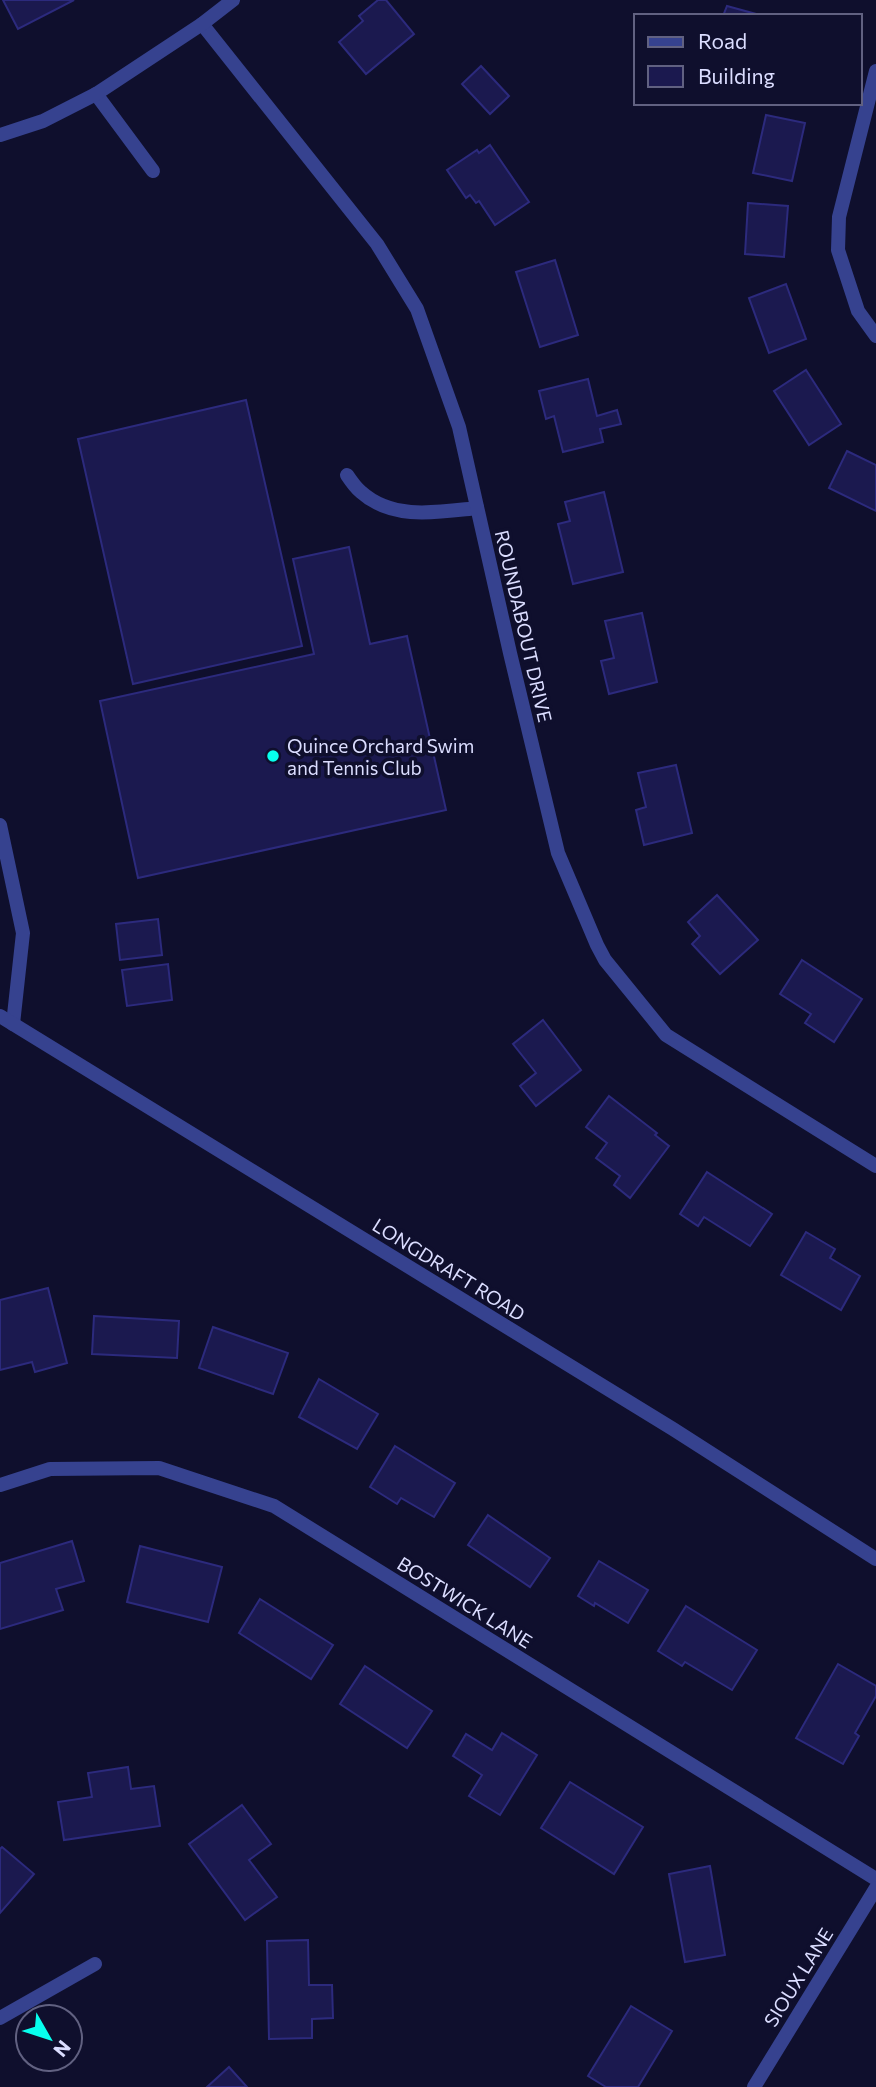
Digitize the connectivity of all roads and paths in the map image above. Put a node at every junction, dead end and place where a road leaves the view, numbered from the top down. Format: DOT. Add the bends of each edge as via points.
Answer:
graph roads {
  1 [pos="233,0"];
  2 [pos="202,24"];
  3 [pos="876,71"];
  4 [pos="96,94"];
  5 [pos="0,135"];
  6 [pos="153,171"];
  7 [pos="876,336"];
  8 [pos="347,475"];
  9 [pos="477,508"];
  10 [pos="0,825"];
  11 [pos="6,1020"];
  12 [pos="876,1166"];
  13 [pos="0,1485"];
  14 [pos="876,1559"];
  15 [pos="876,1879"];
  16 [pos="876,1888"];
  17 [pos="95,1964"];
  18 [pos="0,2018"];
  19 [pos="754,2087"];
  1 -- 2 [label="street"];
  2 -- 4 [label="street"];
  2 -- 9 [label="street, ROUNDABOUT DRIVE" via="377,244 417,309 459,427"];
  3 -- 7 [label="street" via="839,217 838,250 858,311"];
  4 -- 5 [label="street" via="43,121"];
  4 -- 6 [label="street"];
  8 -- 9 [label="street" via="361,493 397,510"];
  9 -- 12 [label="street, ROUNDABOUT DRIVE" via="558,853 606,960 666,1035"];
  10 -- 11 [label="street" via="23,933"];
  11 -- 14 [label="street, LONGDRAFT ROAD" via="673,1429"];
  13 -- 15 [label="street, BOSTWICK LANE" via="50,1469 159,1468 274,1506"];
  16 -- 19 [label="street, SIOUX LANE"];
  17 -- 18 [label="street"];
}
